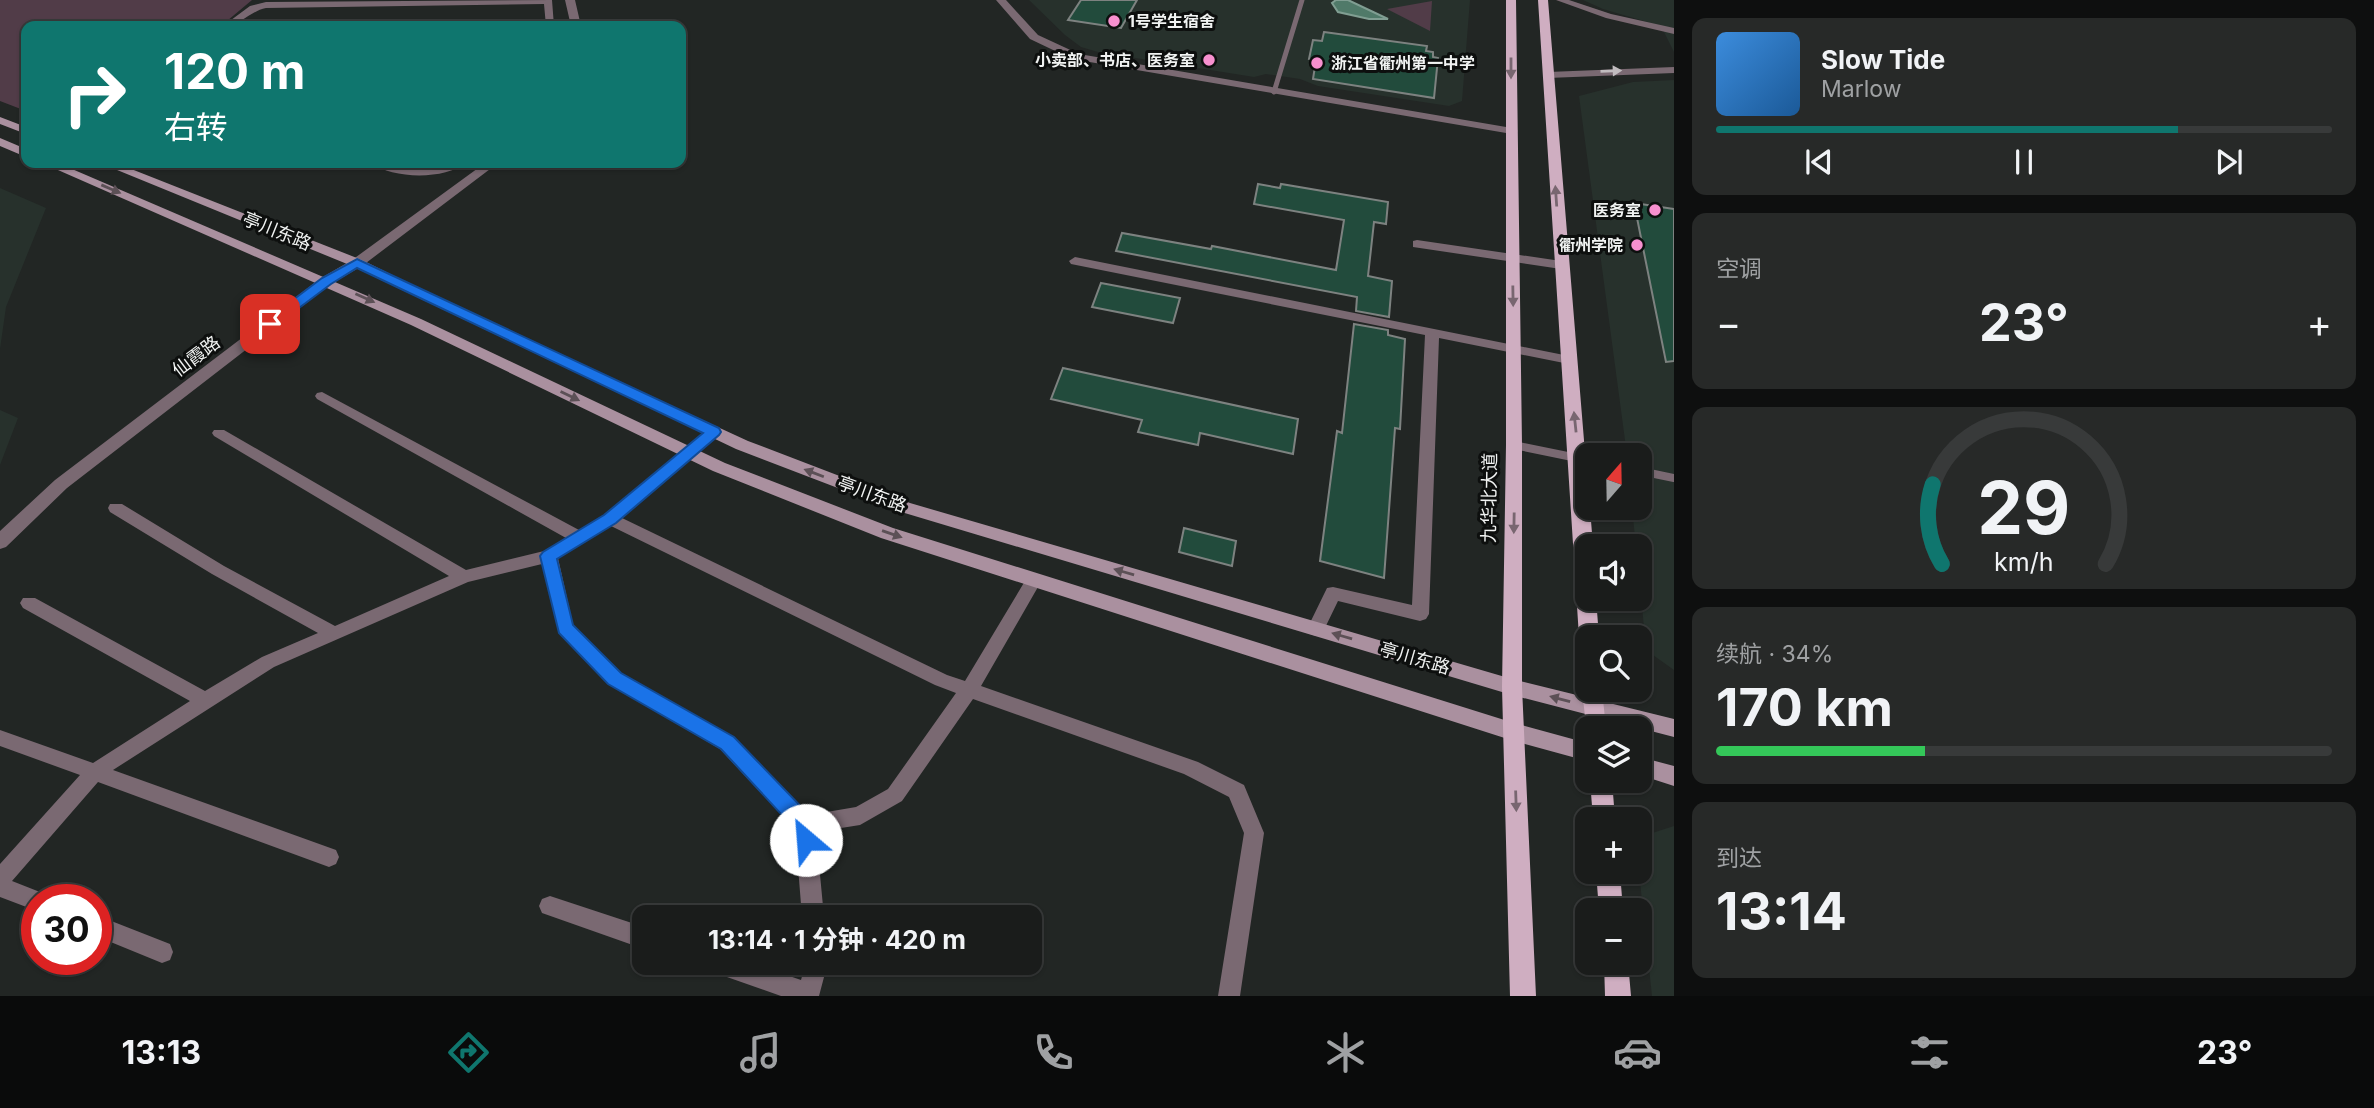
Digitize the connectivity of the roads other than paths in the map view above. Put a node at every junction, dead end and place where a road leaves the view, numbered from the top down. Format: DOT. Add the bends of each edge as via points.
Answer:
graph roads {
  1 [pos="570,0"];
  2 [pos="1001,0"];
  3 [pos="1302,0"];
  4 [pos="1511,0"];
  5 [pos="1543,0"];
  6 [pos="1559,0"];
  7 [pos="469,1"];
  8 [pos="548,1"];
  9 [pos="327,2"];
  10 [pos="235,21"];
  11 [pos="550,21"];
  12 [pos="575,21"];
  13 [pos="1674,31"];
  14 [pos="1674,70"];
  15 [pos="1548,75"];
  16 [pos="1274,92"];
  17 [pos="0,120"];
  18 [pos="21,129"];
  19 [pos="1512,131"];
  20 [pos="0,142"];
  21 [pos="21,151"];
  22 [pos="60,168"];
  23 [pos="119,168"];
  24 [pos="394,168"];
  25 [pos="449,168"];
  26 [pos="485,168"];
  27 [pos="1417,244"];
  28 [pos="1513,259"];
  29 [pos="1075,261"];
  30 [pos="357,263"];
  31 [pos="1561,265"];
  32 [pos="326,281"];
  33 [pos="1432,333"];
  34 [pos="1514,349"];
  35 [pos="1569,360"];
  36 [pos="321,396"];
  37 [pos="713,432"];
  38 [pos="219,433"];
  39 [pos="1581,443"];
  40 [pos="1514,445"];
  41 [pos="690,453"];
  42 [pos="1575,457"];
  43 [pos="1652,473"];
  44 [pos="1674,478"];
  45 [pos="116,508"];
  46 [pos="610,519"];
  47 [pos="1585,520"];
  48 [pos="579,538"];
  49 [pos="0,542"];
  50 [pos="548,556"];
  51 [pos="464,577"];
  52 [pos="1034,580"];
  53 [pos="29,603"];
  54 [pos="1589,625"];
  55 [pos="1316,629"];
  56 [pos="333,633"];
  57 [pos="1512,687"];
  58 [pos="969,690"];
  59 [pos="205,700"];
  60 [pos="1593,708"];
  61 [pos="1674,729"];
  62 [pos="1514,732"];
  63 [pos="0,738"];
  64 [pos="1575,749"];
  65 [pos="1652,770"];
  66 [pos="95,772"];
  67 [pos="1674,776"];
  68 [pos="804,825"];
  69 [pos="329,857"];
  70 [pos="0,879"];
  71 [pos="0,887"];
  72 [pos="21,895"];
  73 [pos="812,905"];
  74 [pos="550,906"];
  75 [pos="112,932"];
  76 [pos="632,934"];
  77 [pos="162,952"];
  78 [pos="752,975"];
  79 [pos="813,975"];
  80 [pos="1617,975"];
  81 [pos="808,995"];
  82 [pos="1229,996"];
  83 [pos="1523,996"];
  84 [pos="1618,996"];
  1 -- 12 [label="street"];
  2 -- 16 [label="street" via="1034,37 1076,57"];
  3 -- 16 [label="lane"];
  4 -- 19 [label="main road, 九华北大道, one-way"];
  5 -- 15 [label="main road"];
  6 -- 13 [label="street"];
  7 -- 8 [label="street"];
  7 -- 9 [label="street"];
  8 -- 11 [label="street"];
  9 -- 10 [label="street" via="259,6"];
  15 -- 14 [label="street, one-way"];
  31 -- 15 [label="main road, one-way"];
  16 -- 19 [label="street"];
  17 -- 18 [label="main road"];
  19 -- 28 [label="main road, 九华北大道"];
  20 -- 21 [label="main road"];
  22 -- 32 [label="main road, 亭川东路, one-way"];
  23 -- 30 [label="main road, 亭川东路"];
  24 -- 25 [label="street" via="428,173"];
  26 -- 30 [label="street, 仙霞路"];
  27 -- 28 [label="street"];
  28 -- 31 [label="street"];
  28 -- 34 [label="main road, 九华北大道, one-way"];
  29 -- 33 [label="street"];
  30 -- 32 [label="street, 仙霞路"];
  30 -- 37 [label="main road, 亭川东路"];
  31 -- 35 [label="main road"];
  32 -- 41 [label="main road, 亭川东路, one-way"];
  32 -- 49 [label="street, 仙霞路" via="93,458"];
  33 -- 34 [label="street"];
  33 -- 55 [label="street" via="1420,614 1333,593"];
  34 -- 35 [label="street"];
  34 -- 40 [label="main road, 九华北大道"];
  39 -- 35 [label="main road, one-way"];
  36 -- 48 [label="street"];
  37 -- 41 [label="street"];
  55 -- 37 [label="main road, 亭川东路, one-way" via="904,507"];
  38 -- 51 [label="street"];
  40 -- 42 [label="lane"];
  40 -- 57 [label="main road, 九华北大道, one-way"];
  41 -- 46 [label="street"];
  41 -- 52 [label="main road, 亭川东路, one-way" via="887,533"];
  43 -- 44 [label="lane"];
  45 -- 56 [label="street"];
  46 -- 48 [label="street"];
  46 -- 58 [label="street"];
  47 -- 54 [label="main road"];
  48 -- 50 [label="street"];
  50 -- 51 [label="street"];
  50 -- 68 [label="street" via="565,628 615,679 727,743"];
  51 -- 56 [label="street"];
  52 -- 58 [label="street"];
  52 -- 62 [label="main road, 亭川东路"];
  53 -- 59 [label="street"];
  57 -- 55 [label="main road, 亭川东路, one-way"];
  56 -- 59 [label="street" via="268,662"];
  60 -- 57 [label="main road, 亭川东路, one-way"];
  57 -- 62 [label="main road, 九华北大道"];
  58 -- 68 [label="street" via="895,795 860,816"];
  58 -- 82 [label="street" via="1191,768 1237,791 1254,833"];
  59 -- 66 [label="street"];
  60 -- 61 [label="main road, 亭川东路"];
  62 -- 64 [label="main road, 亭川东路"];
  62 -- 83 [label="main road, 九华北大道, one-way"];
  63 -- 66 [label="street"];
  65 -- 67 [label="main road"];
  66 -- 69 [label="street"];
  66 -- 70 [label="street"];
  68 -- 73 [label="street"];
  71 -- 72 [label="street"];
  74 -- 76 [label="street"];
  75 -- 77 [label="street"];
  78 -- 81 [label="street"];
  79 -- 81 [label="street"];
  80 -- 84 [label="main road"];
}
